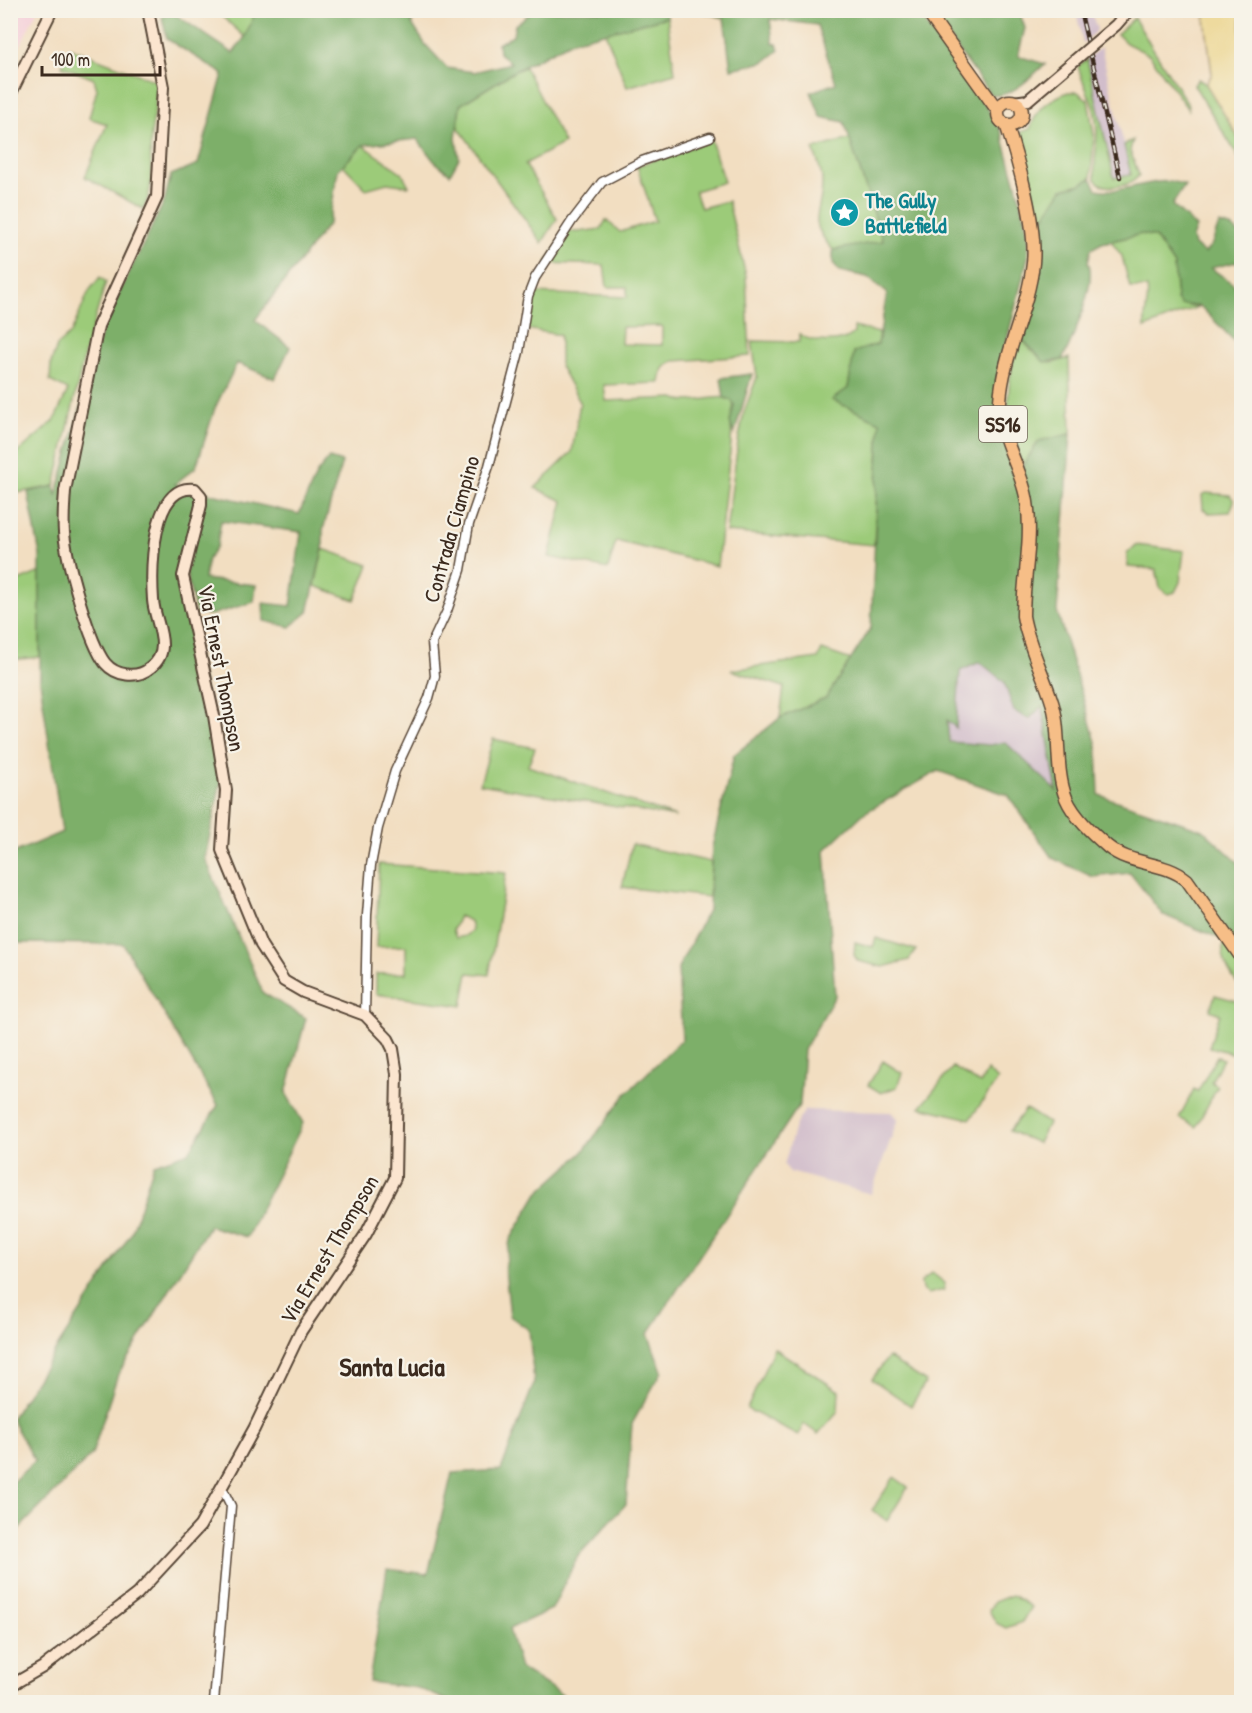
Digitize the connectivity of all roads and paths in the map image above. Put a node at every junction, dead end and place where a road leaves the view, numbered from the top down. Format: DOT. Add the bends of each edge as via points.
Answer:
graph roads {
  1 [pos="52,10"];
  2 [pos="148,10"];
  3 [pos="926,10"];
  4 [pos="1129,10"];
  5 [pos="10,95"];
  6 [pos="1028,100"];
  7 [pos="1004,106"];
  8 [pos="1014,120"];
  9 [pos="710,137"];
  10 [pos="1242,958"];
  11 [pos="365,1015"];
  12 [pos="222,1488"];
  13 [pos="10,1686"];
  14 [pos="214,1702"];
  1 -- 5 [label="street"];
  2 -- 11 [label="street, Via Ernest Thompson" via="163,87 157,197 98,326 65,491 65,541 87,620 105,662 127,675 143,673 156,664 161,651 153,600 155,528 169,499 178,491 195,489 201,496 183,576 226,790 222,850 261,945 284,981"];
  3 -- 7 [label="main road, SS16" via="987,99"];
  4 -- 6 [label="street, bridge" via="1116,26"];
  6 -- 7 [label="street"];
  6 -- 8 [label="street"];
  7 -- 8 [label="main road, SS16" via="999,118"];
  7 -- 8 [label="main road, SS16" via="1019,106"];
  8 -- 10 [label="main road, SS16" via="1011,145 1030,219 1033,262 1000,402 1006,442 1029,512 1023,616 1052,700 1066,798 1091,830 1126,859 1176,871 1187,880"];
  9 -- 11 [label="street, Contrada Ciampino" via="642,161 602,182 535,278 460,570 432,643 435,676 429,698 395,771 378,828 367,915"];
  11 -- 12 [label="street, Via Ernest Thompson" via="388,1040 396,1063 396,1178 366,1234 301,1331"];
  12 -- 13 [label="street, Via Ernest Thompson" via="200,1526 137,1594 43,1667"];
  12 -- 14 [label="street" via="231,1506"];
}
